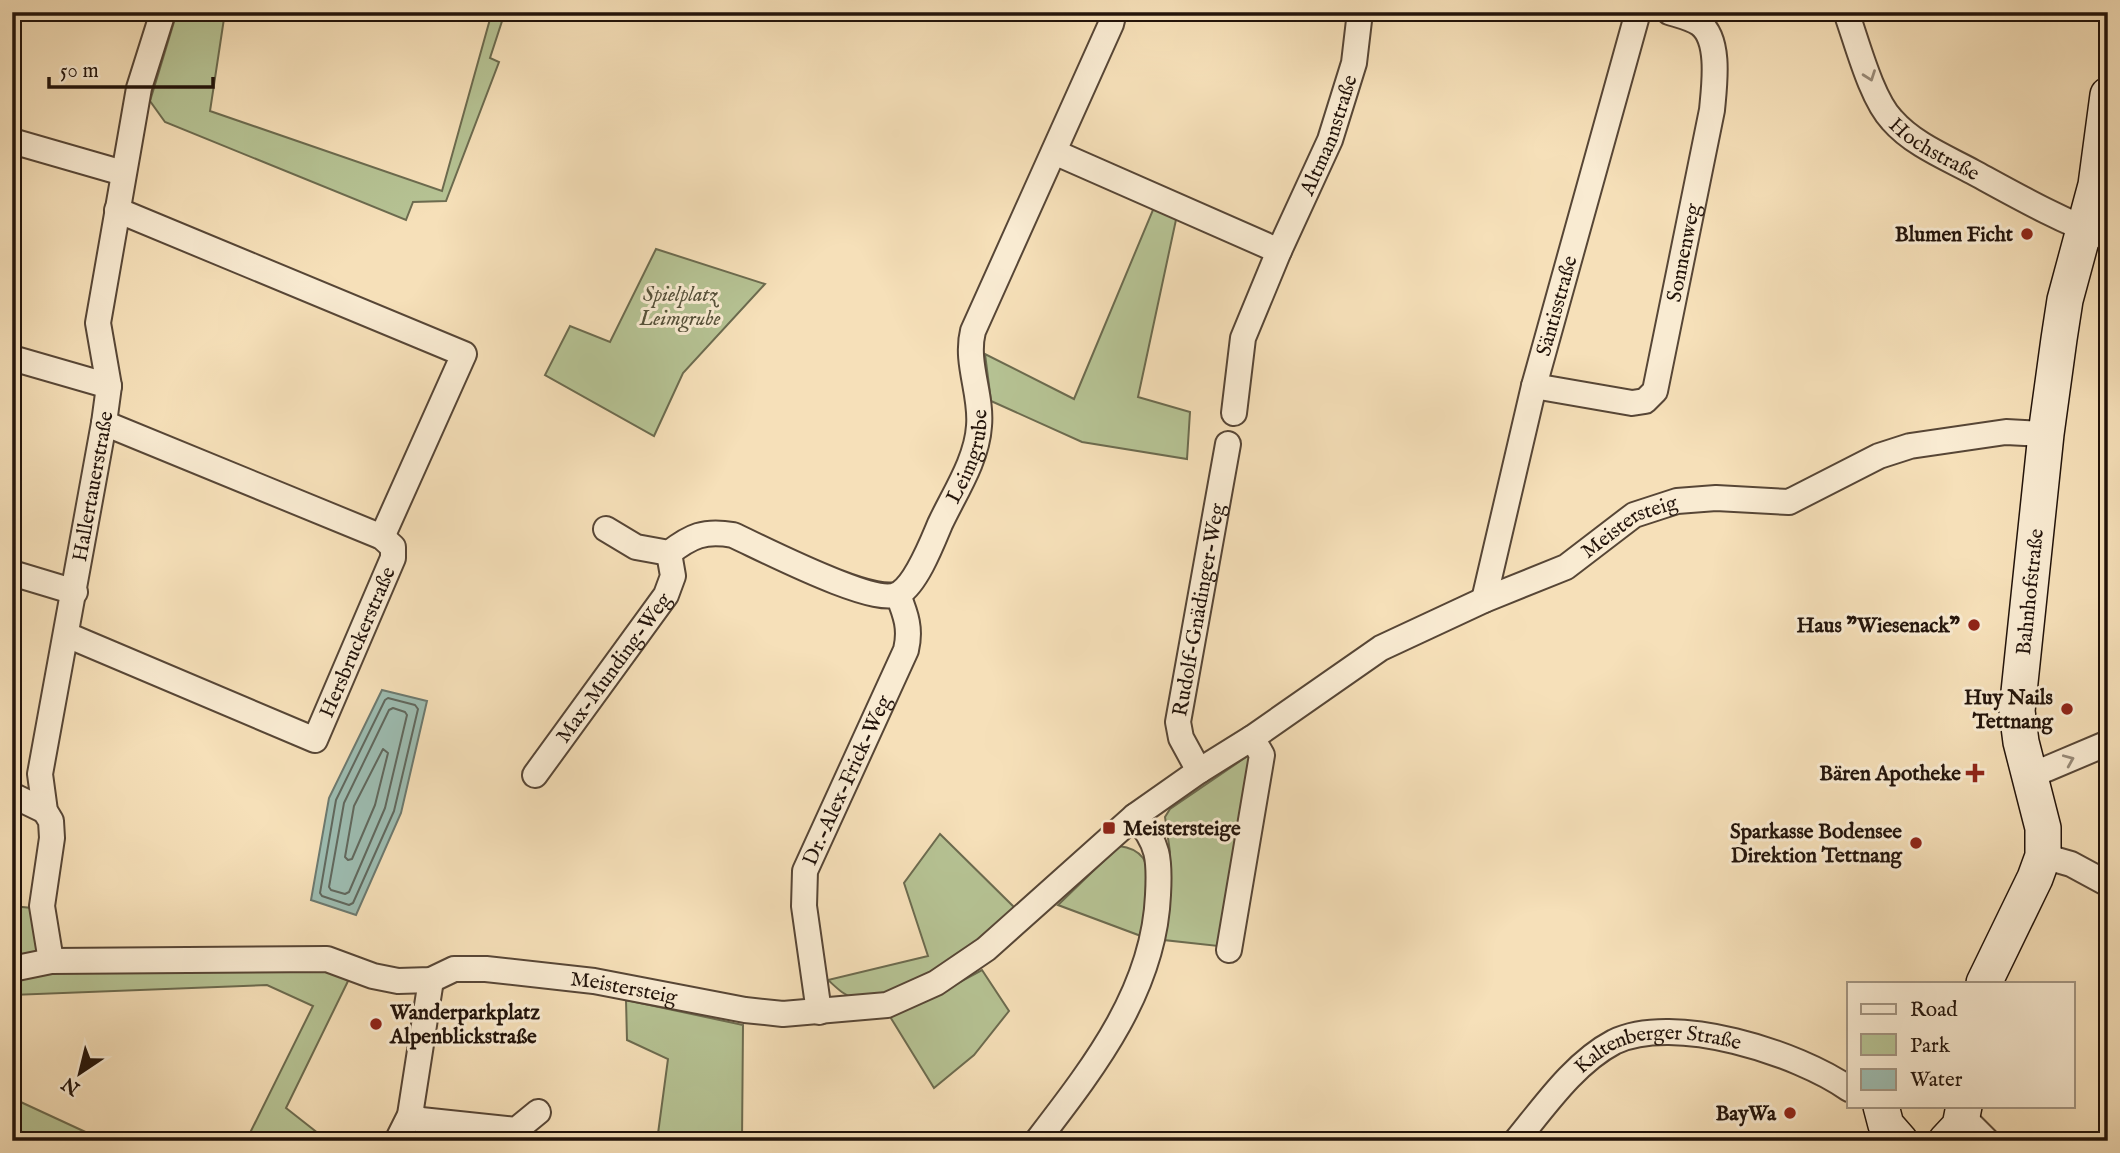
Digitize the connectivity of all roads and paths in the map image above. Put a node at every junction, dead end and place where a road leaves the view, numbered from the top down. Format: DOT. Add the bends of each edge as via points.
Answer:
graph roads {
  1 [pos="163,12"];
  2 [pos="1114,12"];
  3 [pos="1360,12"];
  4 [pos="1638,12"];
  5 [pos="1669,12"];
  6 [pos="1846,12"];
  7 [pos="2108,95"];
  8 [pos="12,141"];
  9 [pos="1054,152"];
  10 [pos="123,173"];
  11 [pos="117,210"];
  12 [pos="2096,234"];
  13 [pos="1279,251"];
  14 [pos="12,358"];
  15 [pos="108,386"];
  16 [pos="1534,386"];
  17 [pos="1234,413"];
  18 [pos="104,423"];
  19 [pos="2046,434"];
  20 [pos="1228,444"];
  21 [pos="606,529"];
  22 [pos="382,537"];
  23 [pos="669,553"];
  24 [pos="12,573"];
  25 [pos="75,592"];
  26 [pos="898,595"];
  27 [pos="1484,600"];
  28 [pos="67,635"];
  29 [pos="1252,738"];
  30 [pos="2108,743"];
  31 [pos="1199,771"];
  32 [pos="536,775"];
  33 [pos="2030,776"];
  34 [pos="12,795"];
  35 [pos="45,811"];
  36 [pos="1135,816"];
  37 [pos="2043,856"];
  38 [pos="2108,884"];
  39 [pos="1229,950"];
  40 [pos="51,961"];
  41 [pos="12,969"];
  42 [pos="430,980"];
  43 [pos="1983,982"];
  44 [pos="819,1012"];
  45 [pos="1838,1075"];
  46 [pos="538,1112"];
  47 [pos="410,1115"];
  48 [pos="397,1141"];
  49 [pos="1037,1141"];
  50 [pos="1516,1141"];
  1 -- 10 [label="street, Hallertauerstraße" via="139,88"];
  2 -- 9 [label="street, Leimgrube"];
  3 -- 13 [label="street, Altmannstraße" via="1344,102"];
  4 -- 16 [label="street, Säntisstraße"];
  5 -- 16 [label="street, Sonnenweg" via="1700,24 1708,34 1715,71 1712,110 1655,391 1646,401 1632,403"];
  6 -- 12 [label="street, Hochstraße, one-way" via="1878,100 1891,120 1922,145"];
  7 -- 12 [label="main road, Bahnhofstraße" via="2096,185"];
  8 -- 10 [label="street"];
  9 -- 13 [label="street"];
  9 -- 26 [label="street, Leimgrube" via="973,331 970,353 979,427 972,455 915,574"];
  10 -- 11 [label="street, Hallertauerstraße"];
  11 -- 15 [label="street, Hallertauerstraße" via="97,323"];
  11 -- 22 [label="street" via="464,354"];
  12 -- 19 [label="main road, Bahnhofstraße" via="2065,300"];
  13 -- 17 [label="street, Altmannstraße" via="1243,338"];
  14 -- 15 [label="street"];
  15 -- 18 [label="street, Hallertauerstraße"];
  16 -- 27 [label="street, Säntisstraße"];
  18 -- 22 [label="street, Hersbruckerstraße"];
  18 -- 25 [label="street, Hallertauerstraße"];
  19 -- 27 [label="street, Meistersteig" via="2006,432 1910,446 1879,456 1789,502 1716,498 1653,507 1634,515 1566,567"];
  19 -- 33 [label="main road, Bahnhofstraße" via="2017,711"];
  20 -- 31 [label="street, Rudolf-Gnädinger-Weg" via="1178,722 1181,738"];
  21 -- 23 [label="street" via="636,547"];
  22 -- 28 [label="street, Hersbruckerstraße" via="393,547 393,558 315,740"];
  23 -- 26 [label="street" via="688,538 713,531 733,535 859,591"];
  23 -- 32 [label="street, Max-Munding-Weg" via="673,576 666,594"];
  24 -- 25 [label="street"];
  25 -- 28 [label="street, Hallertauerstraße"];
  26 -- 44 [label="street, Dr.-Alex-Frick-Weg" via="910,634 906,650 805,871 804,906"];
  27 -- 29 [label="street, Meistersteig" via="1381,648"];
  28 -- 35 [label="street, Hallertauerstraße" via="40,774"];
  29 -- 31 [label="street, Meistersteig"];
  29 -- 39 [label="street" via="1262,755"];
  33 -- 30 [label="street, one-way"];
  31 -- 36 [label="street, Meistersteig"];
  33 -- 37 [label="main road, Bahnhofstraße" via="2043,828"];
  34 -- 35 [label="street"];
  35 -- 40 [label="street, Hallertauerstraße" via="52,838 42,906"];
  36 -- 44 [label="street, Meistersteig" via="986,949 936,983 887,1005"];
  36 -- 49 [label="street" via="1157,848 1153,944 1127,1009"];
  37 -- 38 [label="street" via="2071,864"];
  37 -- 43 [label="main road, Bahnhofstraße"];
  40 -- 41 [label="street, Meistersteig"];
  40 -- 42 [label="street, Meistersteig" via="327,959 373,976"];
  42 -- 44 [label="street, Meistersteig" via="454,969 486,969 594,981 745,1010"];
  42 -- 47 [label="street"];
  45 -- 50 [label="street, Kaltenberger Straße" via="1712,1036 1631,1037 1615,1042 1581,1066"];
  46 -- 47 [label="street" via="516,1130"];
  47 -- 48 [label="street"];
}
